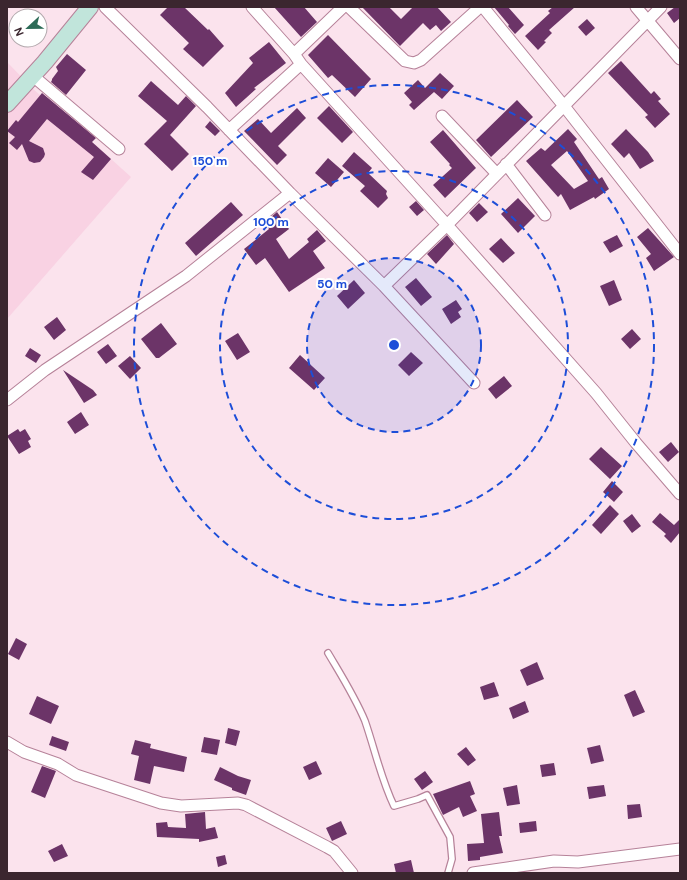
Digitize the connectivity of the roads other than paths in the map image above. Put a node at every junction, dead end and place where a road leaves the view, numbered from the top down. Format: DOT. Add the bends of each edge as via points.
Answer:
graph roads {
  1 [pos="90,7"];
  2 [pos="105,7"];
  3 [pos="252,7"];
  4 [pos="343,7"];
  5 [pos="349,7"];
  6 [pos="481,7"];
  7 [pos="636,7"];
  8 [pos="661,7"];
  9 [pos="648,21"];
  10 [pos="294,54"];
  11 [pos="680,59"];
  12 [pos="301,64"];
  13 [pos="32,76"];
  14 [pos="7,104"];
  15 [pos="564,106"];
  16 [pos="442,116"];
  17 [pos="229,130"];
  18 [pos="119,148"];
  19 [pos="506,164"];
  20 [pos="497,174"];
  21 [pos="290,193"];
  22 [pos="545,215"];
  23 [pos="447,225"];
  24 [pos="680,254"];
  25 [pos="384,286"];
  26 [pos="474,383"];
  27 [pos="7,400"];
  28 [pos="680,494"];
  29 [pos="328,653"];
  30 [pos="7,742"];
  31 [pos="680,849"];
  32 [pos="578,868"];
  33 [pos="352,873"];
  34 [pos="448,873"];
  35 [pos="473,873"];
  1 -- 13 [label="street"];
  2 -- 17 [label="street"];
  3 -- 10 [label="street"];
  4 -- 10 [label="street"];
  5 -- 6 [label="street" via="405,61 414,63 421,60"];
  6 -- 15 [label="street"];
  7 -- 9 [label="street"];
  8 -- 9 [label="street"];
  9 -- 11 [label="street"];
  9 -- 15 [label="street"];
  10 -- 12 [label="street"];
  12 -- 17 [label="street"];
  12 -- 23 [label="street"];
  13 -- 14 [label="street"];
  13 -- 18 [label="street"];
  15 -- 19 [label="street"];
  15 -- 24 [label="street"];
  16 -- 20 [label="street"];
  17 -- 21 [label="street"];
  19 -- 20 [label="street"];
  19 -- 22 [label="street"];
  20 -- 23 [label="street"];
  21 -- 25 [label="street"];
  21 -- 27 [label="street" via="186,276 45,370"];
  23 -- 25 [label="street"];
  23 -- 28 [label="street" via="596,393"];
  25 -- 26 [label="street"];
  29 -- 34 [label="lane" via="364,720 385,788 394,806 427,795 450,837 452,859"];
  30 -- 33 [label="street" via="24,752 58,764 76,775 161,803 181,806 238,803 246,805 334,851"];
  31 -- 32 [label="street"];
  32 -- 35 [label="street" via="554,861"];
}
